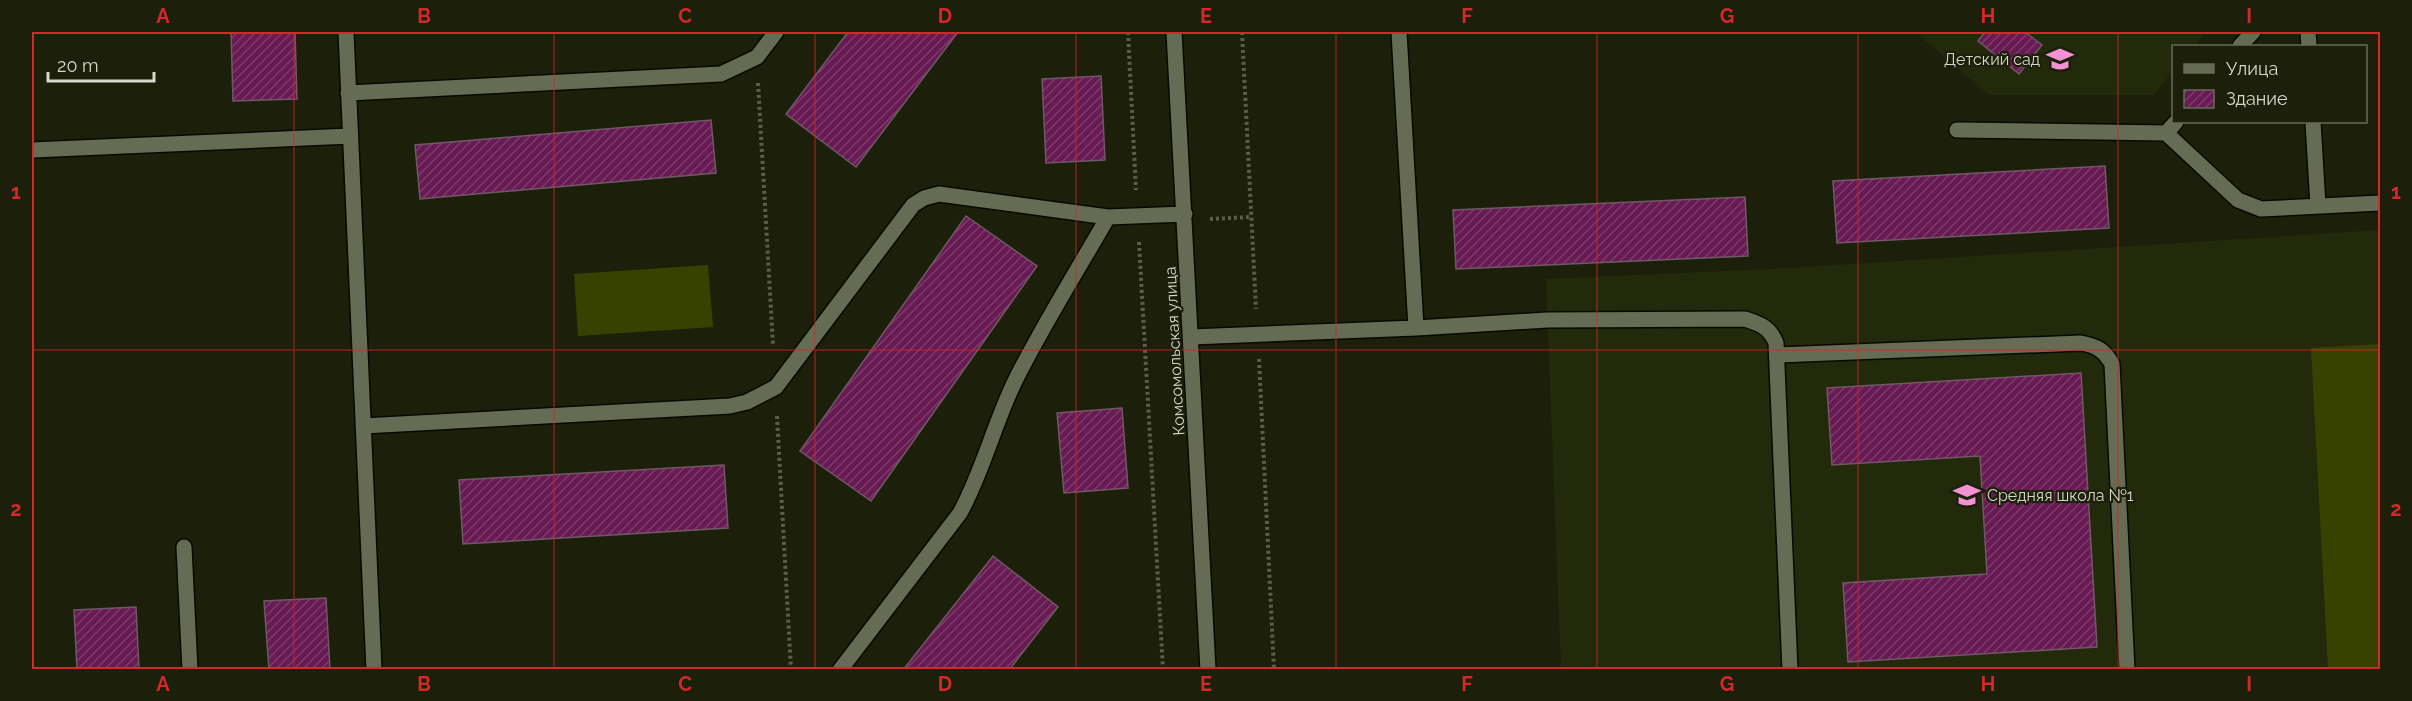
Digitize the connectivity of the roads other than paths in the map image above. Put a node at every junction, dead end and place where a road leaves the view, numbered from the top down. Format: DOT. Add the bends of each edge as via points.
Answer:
graph roads {
  1 [pos="346,32"];
  2 [pos="776,32"];
  3 [pos="1174,32"];
  4 [pos="1399,32"];
  5 [pos="2253,32"];
  6 [pos="2241,45"];
  7 [pos="348,93"];
  8 [pos="2313,123"];
  9 [pos="2171,128"];
  10 [pos="1958,130"];
  11 [pos="350,136"];
  12 [pos="32,150"];
  13 [pos="2380,203"];
  14 [pos="2318,206"];
  15 [pos="1185,214"];
  16 [pos="1108,217"];
  17 [pos="1416,328"];
  18 [pos="1191,337"];
  19 [pos="1777,355"];
  20 [pos="363,426"];
  21 [pos="184,547"];
  22 [pos="190,669"];
  23 [pos="374,669"];
  24 [pos="840,669"];
  25 [pos="1208,669"];
  26 [pos="1790,669"];
  27 [pos="2127,669"];
  1 -- 7 [label="street"];
  2 -- 7 [label="street" via="757,57 721,74"];
  3 -- 15 [label="street, Комсомольская улица"];
  4 -- 17 [label="street"];
  5 -- 6 [label="street"];
  7 -- 11 [label="street"];
  8 -- 14 [label="street"];
  9 -- 10 [label="street"];
  9 -- 14 [label="street" via="2238,200 2261,209"];
  11 -- 12 [label="street"];
  11 -- 20 [label="street"];
  13 -- 14 [label="street"];
  15 -- 16 [label="street"];
  15 -- 18 [label="street, Комсомольская улица"];
  16 -- 20 [label="street" via="939,194 924,198 913,205 776,387 747,402 718,407"];
  16 -- 24 [label="street" via="1015,381 960,513"];
  17 -- 18 [label="street"];
  17 -- 19 [label="street" via="1547,320 1746,319 1772,333"];
  18 -- 25 [label="street, Комсомольская улица"];
  19 -- 26 [label="street"];
  19 -- 27 [label="street" via="2081,343 2105,352 2112,364"];
  20 -- 23 [label="street"];
  21 -- 22 [label="street"];
}
